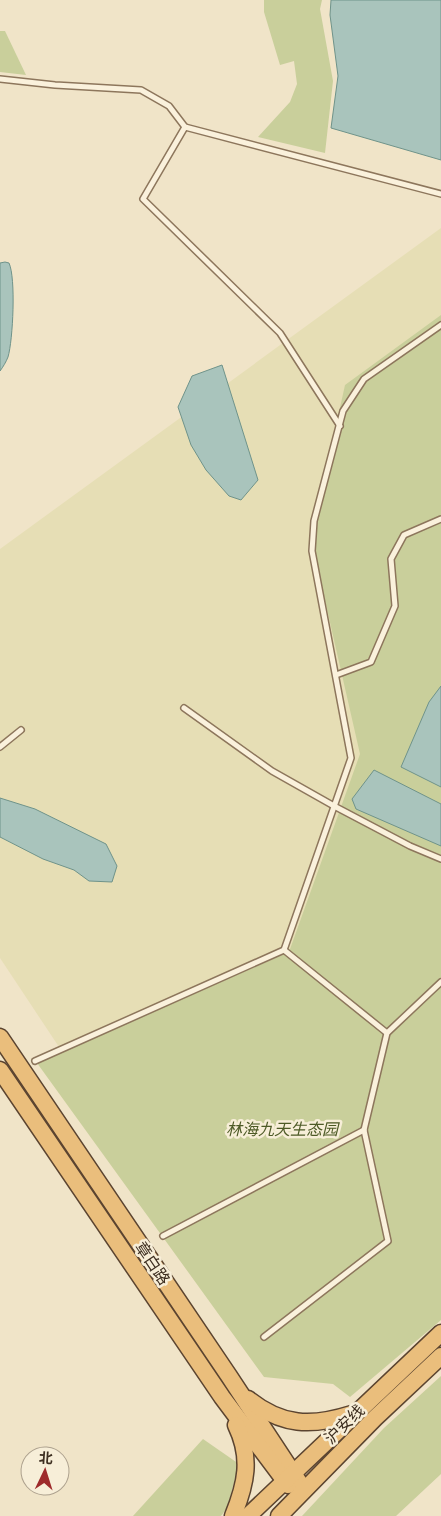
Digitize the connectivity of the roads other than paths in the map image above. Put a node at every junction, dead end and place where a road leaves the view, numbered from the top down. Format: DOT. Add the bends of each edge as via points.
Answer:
graph roads {
  1 [pos="0,79"];
  2 [pos="185,127"];
  3 [pos="441,194"];
  4 [pos="441,325"];
  5 [pos="340,426"];
  6 [pos="441,519"];
  7 [pos="336,675"];
  8 [pos="184,708"];
  9 [pos="21,730"];
  10 [pos="0,747"];
  11 [pos="334,806"];
  12 [pos="441,859"];
  13 [pos="284,950"];
  14 [pos="441,982"];
  15 [pos="388,1033"];
  16 [pos="0,1037"];
  17 [pos="35,1061"];
  18 [pos="0,1070"];
  19 [pos="364,1130"];
  20 [pos="162,1236"];
  21 [pos="441,1333"];
  22 [pos="264,1337"];
  23 [pos="441,1356"];
  24 [pos="240,1393"];
  25 [pos="222,1396"];
  26 [pos="356,1412"];
  27 [pos="288,1477"];
  28 [pos="301,1493"];
  29 [pos="234,1516"];
  30 [pos="248,1516"];
  31 [pos="278,1516"];
  1 -- 2 [label="lane" via="141,90 170,106"];
  2 -- 3 [label="lane"];
  2 -- 5 [label="lane" via="142,198 280,334"];
  4 -- 5 [label="lane" via="364,379 344,411"];
  5 -- 7 [label="lane" via="314,522 312,551"];
  6 -- 7 [label="lane" via="404,535 391,559 395,606 371,662"];
  7 -- 11 [label="lane" via="351,758"];
  8 -- 11 [label="lane" via="272,771"];
  9 -- 10 [label="lane"];
  11 -- 12 [label="lane"];
  11 -- 13 [label="lane"];
  13 -- 15 [label="lane"];
  13 -- 17 [label="lane"];
  14 -- 15 [label="lane"];
  15 -- 19 [label="lane"];
  16 -- 24 [label="highway, 章白路"];
  18 -- 25 [label="highway, 章白路"];
  19 -- 20 [label="lane"];
  19 -- 22 [label="lane" via="388,1242"];
  21 -- 26 [label="highway, 沪安线"];
  23 -- 28 [label="highway, 沪安线"];
  24 -- 26 [label="highway" via="263,1411 295,1421 334,1419"];
  24 -- 27 [label="highway, 章白路"];
  25 -- 27 [label="highway, 章白路"];
  25 -- 29 [label="highway" via="246,1452 245,1480"];
  26 -- 27 [label="highway, 沪安线"];
  27 -- 28 [label="highway"];
  27 -- 30 [label="highway, 沪安线"];
  28 -- 31 [label="highway, 沪安线"];
}
